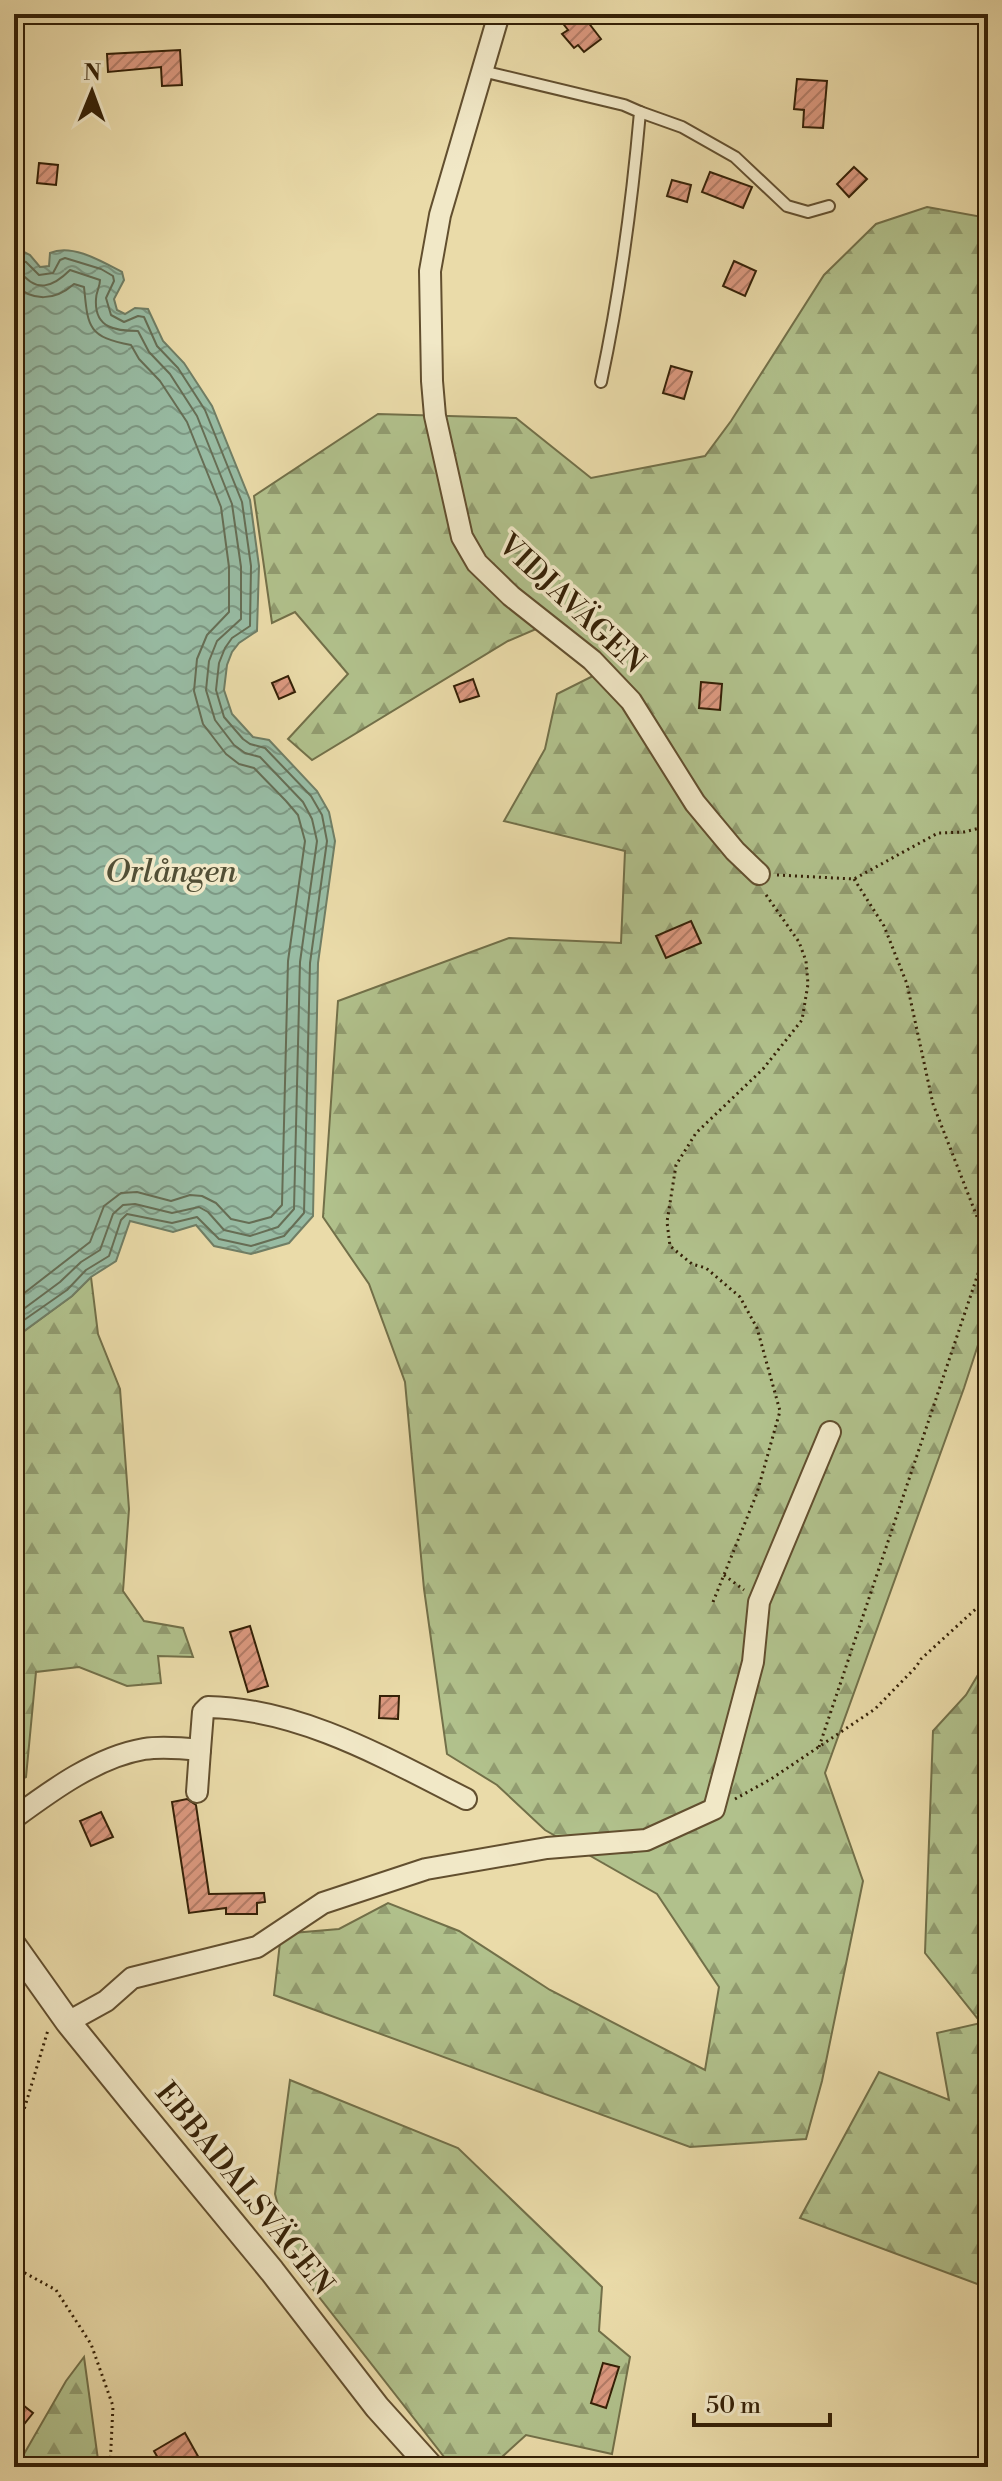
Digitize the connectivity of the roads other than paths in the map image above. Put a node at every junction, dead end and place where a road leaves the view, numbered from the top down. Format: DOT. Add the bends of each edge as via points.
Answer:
graph roads {
  1 [pos="499,14"];
  2 [pos="482,71"];
  3 [pos="640,112"];
  4 [pos="829,206"];
  5 [pos="601,382"];
  6 [pos="759,874"];
  7 [pos="830,1432"];
  8 [pos="200,1750"];
  9 [pos="197,1792"];
  10 [pos="466,1799"];
  11 [pos="14,1818"];
  12 [pos="14,1946"];
  13 [pos="62,2012"];
  14 [pos="431,2467"];
  1 -- 2 [label="street, VIDJAVÄGEN"];
  2 -- 3 [label="lane"];
  2 -- 6 [label="street, VIDJAVÄGEN" via="440,215 430,271 435,416 462,537 477,563 511,596 592,660 631,701 695,803"];
  3 -- 4 [label="lane" via="682,127 735,157 787,206 808,212"];
  3 -- 5 [label="lane" via="617,310"];
  7 -- 13 [label="street" via="759,1602 753,1662 714,1809 646,1840 547,1848 426,1869 323,1903 257,1947 132,1978 106,2001"];
  8 -- 9 [label="street"];
  8 -- 10 [label="street" via="203,1712 208,1707 273,1716 326,1731"];
  8 -- 11 [label="street" via="145,1749 116,1757"];
  12 -- 13 [label="street, EBBADALSVÄGEN"];
  13 -- 14 [label="street, EBBADALSVÄGEN" via="377,2407"];
}
